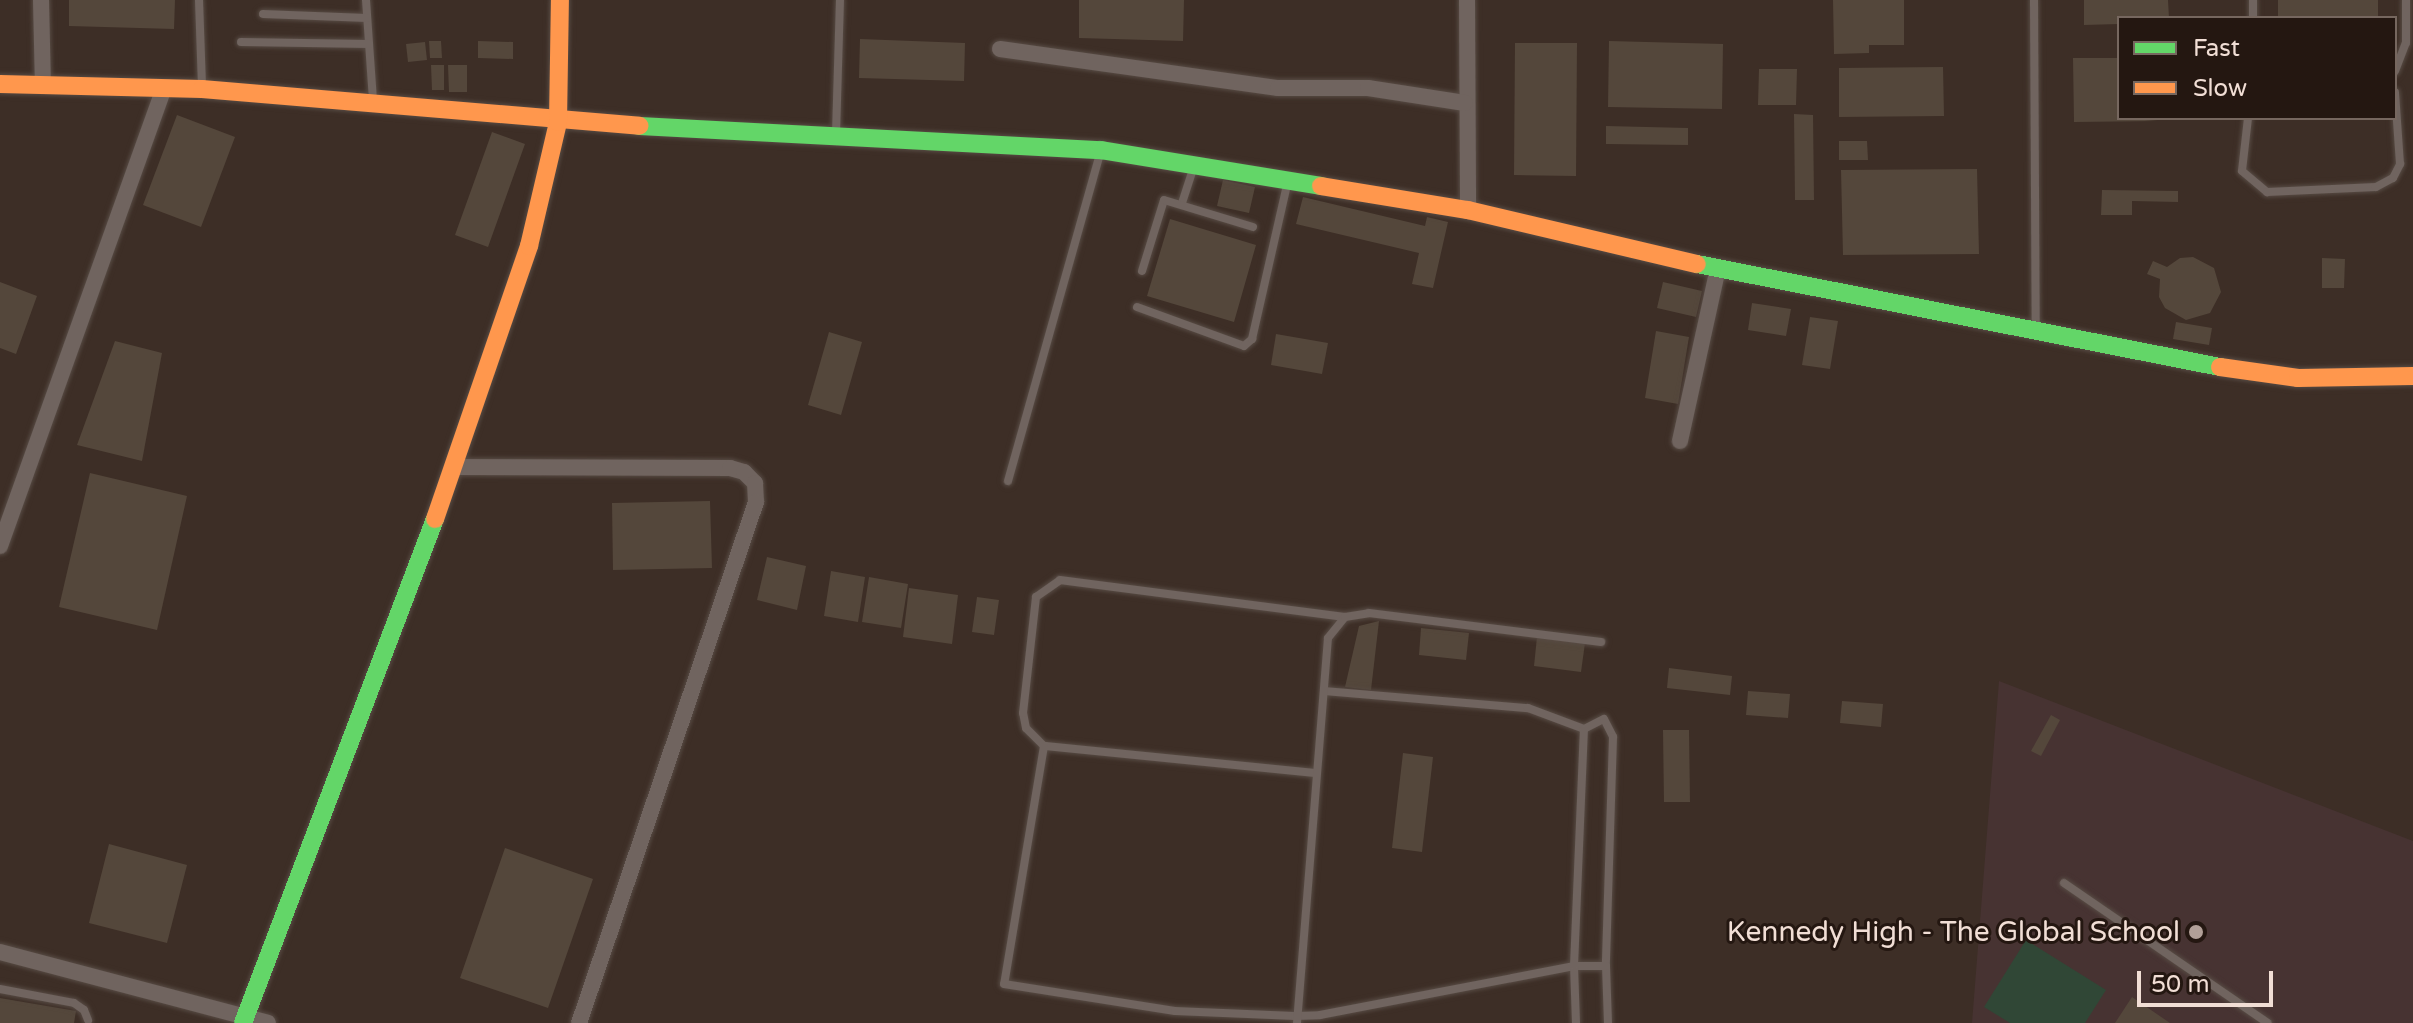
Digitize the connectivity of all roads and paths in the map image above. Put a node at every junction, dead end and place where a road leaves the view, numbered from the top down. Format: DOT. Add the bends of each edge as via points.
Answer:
graph roads {
  1 [pos="41,0"];
  2 [pos="199,0"];
  3 [pos="366,0"];
  4 [pos="560,0"];
  5 [pos="840,0"];
  6 [pos="1467,0"];
  7 [pos="2034,0"];
  8 [pos="2406,0"];
  9 [pos="263,14"];
  10 [pos="367,18"];
  11 [pos="241,42"];
  12 [pos="369,44"];
  13 [pos="1000,49"];
  14 [pos="2397,66"];
  15 [pos="0,84"];
  16 [pos="43,86"];
  17 [pos="164,88"];
  18 [pos="202,89"];
  19 [pos="373,101"];
  20 [pos="1465,103"];
  21 [pos="2248,120"];
  22 [pos="2397,120"];
  23 [pos="558,122"];
  24 [pos="836,135"];
  25 [pos="1101,150"];
  26 [pos="1194,165"];
  27 [pos="1288,180"];
  28 [pos="1182,203"];
  29 [pos="1468,210"];
  30 [pos="1253,227"];
  31 [pos="1718,268"];
  32 [pos="1142,271"];
  33 [pos="1137,307"];
  34 [pos="2036,334"];
  35 [pos="2413,376"];
  36 [pos="1680,441"];
  37 [pos="455,467"];
  38 [pos="1008,481"];
  39 [pos="0,546"];
  40 [pos="1345,617"];
  41 [pos="1601,642"];
  42 [pos="1324,691"];
  43 [pos="1584,729"];
  44 [pos="1044,746"];
  45 [pos="1316,773"];
  46 [pos="2064,883"];
  47 [pos="0,952"];
  48 [pos="1574,966"];
  49 [pos="1606,966"];
  50 [pos="0,989"];
  51 [pos="244,1020"];
  52 [pos="1296,1020"];
  53 [pos="87,1021"];
  54 [pos="99,1023"];
  55 [pos="268,1023"];
  56 [pos="579,1023"];
  57 [pos="1576,1023"];
  58 [pos="1608,1023"];
  59 [pos="2268,1023"];
  1 -- 16 [label="street"];
  2 -- 18 [label="lane"];
  3 -- 10 [label="lane"];
  4 -- 23 [label="street"];
  5 -- 24 [label="lane"];
  6 -- 20 [label="street"];
  7 -- 34 [label="lane"];
  8 -- 14 [label="lane" via="2406,43"];
  9 -- 10 [label="lane"];
  10 -- 12 [label="lane"];
  11 -- 12 [label="lane"];
  12 -- 19 [label="lane"];
  13 -- 20 [label="street" via="1278,88 1368,88"];
  15 -- 16 [label="street"];
  16 -- 17 [label="street"];
  17 -- 18 [label="street"];
  17 -- 39 [label="street"];
  18 -- 19 [label="street"];
  19 -- 23 [label="street"];
  20 -- 29 [label="street"];
  21 -- 22 [label="lane" via="2242,171 2267,192 2376,187 2393,178 2400,164"];
  23 -- 24 [label="street"];
  23 -- 37 [label="street" via="529,246"];
  24 -- 25 [label="street"];
  25 -- 26 [label="street"];
  25 -- 38 [label="lane"];
  26 -- 27 [label="street"];
  26 -- 28 [label="lane"];
  27 -- 29 [label="street"];
  27 -- 33 [label="lane" via="1252,339 1244,346"];
  28 -- 30 [label="lane"];
  28 -- 32 [label="lane" via="1168,199 1162,204"];
  29 -- 31 [label="street"];
  31 -- 34 [label="street"];
  31 -- 36 [label="street"];
  34 -- 35 [label="street" via="2298,378"];
  37 -- 51 [label="street"];
  37 -- 56 [label="street" via="730,468 755,483 756,502"];
  40 -- 41 [label="lane" via="1369,613"];
  40 -- 42 [label="lane" via="1328,638"];
  40 -- 44 [label="lane" via="1060,580 1036,597 1023,713 1026,728"];
  42 -- 43 [label="lane" via="1528,708"];
  42 -- 45 [label="lane"];
  43 -- 48 [label="lane"];
  43 -- 49 [label="lane" via="1604,719 1613,737"];
  44 -- 45 [label="lane"];
  44 -- 52 [label="lane" via="1004,984 1175,1011"];
  45 -- 52 [label="lane"];
  46 -- 59 [label="lane"];
  47 -- 51 [label="street"];
  48 -- 49 [label="lane"];
  48 -- 52 [label="lane"];
  48 -- 57 [label="lane"];
  49 -- 58 [label="lane"];
  50 -- 53 [label="lane" via="74,1003 84,1010"];
  51 -- 55 [label="street"];
  53 -- 54 [label="lane"];
}
